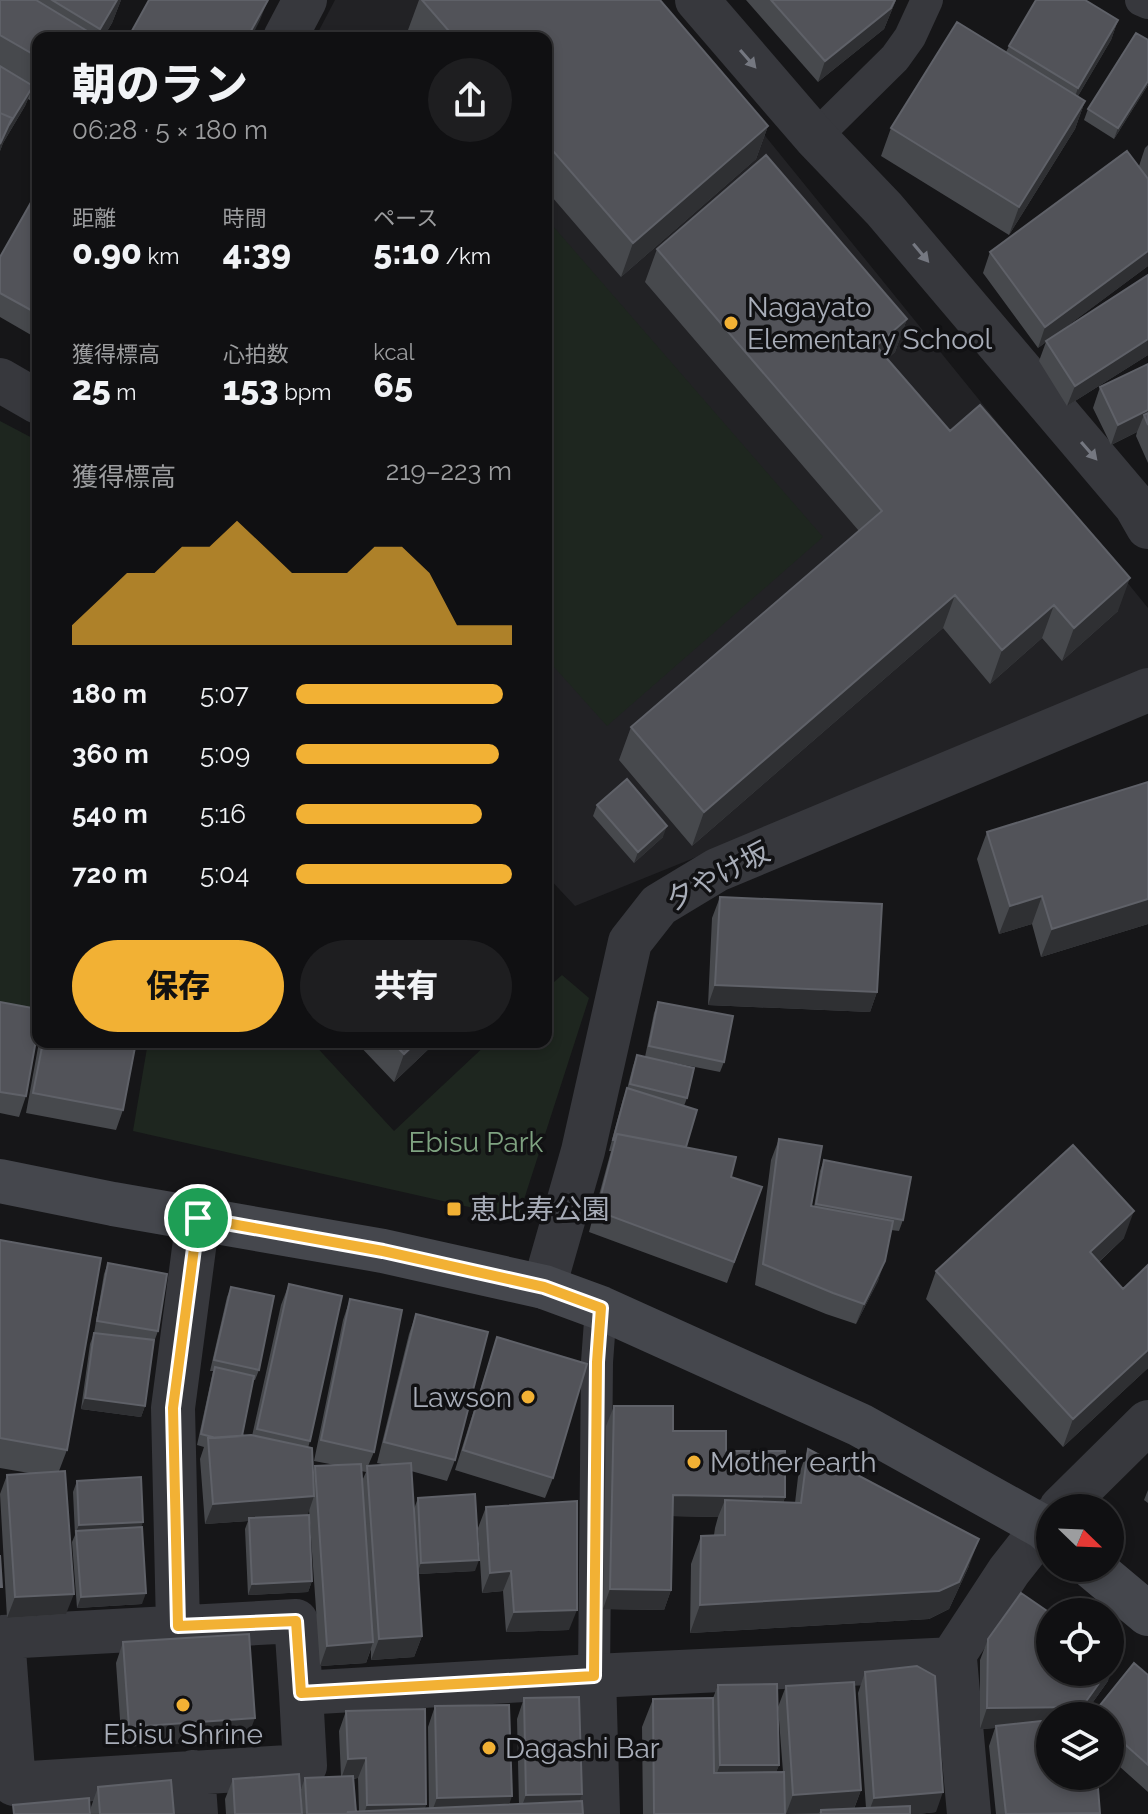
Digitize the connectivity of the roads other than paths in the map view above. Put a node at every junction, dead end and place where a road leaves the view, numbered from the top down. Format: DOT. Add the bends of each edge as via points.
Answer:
graph roads {
  1 [pos="305,0"];
  2 [pos="697,0"];
  3 [pos="927,0"];
  4 [pos="1141,0"];
  5 [pos="1148,3"];
  6 [pos="288,32"];
  7 [pos="815,137"];
  8 [pos="0,380"];
  9 [pos="32,399"];
  10 [pos="1148,527"];
  11 [pos="1148,690"];
  12 [pos="0,1181"];
  13 [pos="198,1218"];
  14 [pos="544,1287"];
  15 [pos="601,1308"];
  16 [pos="1148,1422"];
  17 [pos="1078,1494"];
  18 [pos="1036,1514"];
  19 [pos="1036,1541"];
  20 [pos="1110,1582"];
  21 [pos="1148,1614"];
  22 [pos="178,1626"];
  23 [pos="955,1659"];
  24 [pos="594,1676"];
  25 [pos="301,1693"];
  26 [pos="4,1715"];
  27 [pos="195,1793"];
  28 [pos="598,1814"];
  29 [pos="969,1814"];
  1 -- 6 [label="street"];
  2 -- 7 [label="street, one-way"];
  3 -- 7 [label="lane" via="895,58"];
  4 -- 5 [label="lane"];
  7 -- 10 [label="street, one-way" via="884,209 1136,506"];
  8 -- 9 [label="street"];
  11 -- 14 [label="street, 夕やけ坂" via="717,870 659,905 630,942 583,1151"];
  12 -- 13 [label="street"];
  13 -- 14 [label="street"];
  13 -- 22 [label="street" via="173,1408"];
  14 -- 15 [label="street"];
  15 -- 18 [label="street" via="860,1425"];
  15 -- 24 [label="lane"];
  16 -- 17 [label="street"];
  19 -- 23 [label="street" via="993,1595"];
  20 -- 21 [label="street"];
  22 -- 25 [label="street" via="296,1621"];
  22 -- 26 [label="street" via="3,1637"];
  23 -- 24 [label="street"];
  23 -- 29 [label="street"];
  24 -- 25 [label="street"];
  24 -- 28 [label="street"];
  25 -- 27 [label="street" via="305,1766"];
  26 -- 27 [label="street" via="14,1784"];
}
